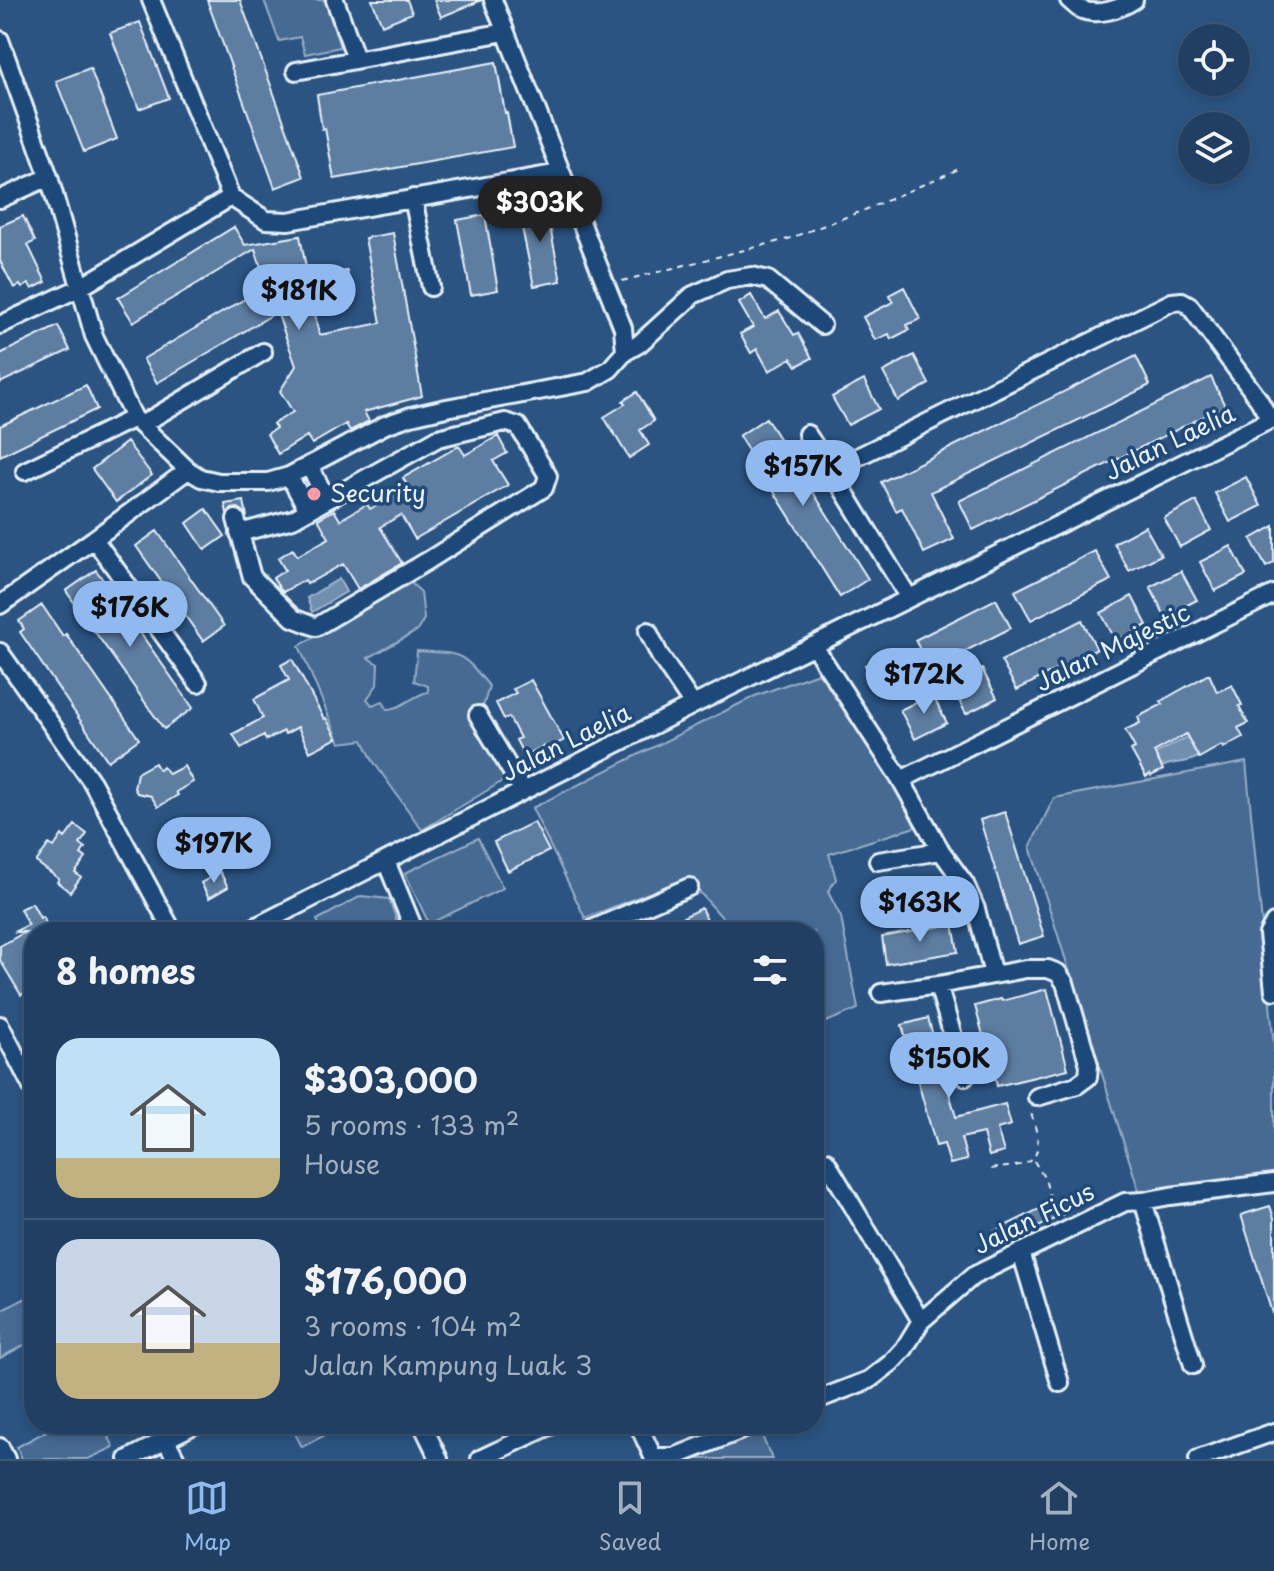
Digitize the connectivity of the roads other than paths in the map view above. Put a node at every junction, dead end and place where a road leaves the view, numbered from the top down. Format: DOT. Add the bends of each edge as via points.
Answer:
graph roads {
  1 [pos="151,0"];
  2 [pos="335,0"];
  3 [pos="493,0"];
  4 [pos="1069,0"];
  5 [pos="1134,0"];
  6 [pos="505,32"];
  7 [pos="0,40"];
  8 [pos="356,59"];
  9 [pos="296,71"];
  10 [pos="6,73"];
  11 [pos="560,173"];
  12 [pos="49,177"];
  13 [pos="231,197"];
  14 [pos="413,198"];
  15 [pos="0,199"];
  16 [pos="81,287"];
  17 [pos="431,287"];
  18 [pos="0,325"];
  19 [pos="822,325"];
  20 [pos="263,352"];
  21 [pos="625,352"];
  22 [pos="137,421"];
  23 [pos="807,434"];
  24 [pos="309,465"];
  25 [pos="188,470"];
  26 [pos="831,470"];
  27 [pos="25,471"];
  28 [pos="289,476"];
  29 [pos="327,500"];
  30 [pos="308,510"];
  31 [pos="94,539"];
  32 [pos="909,598"];
  33 [pos="1272,599"];
  34 [pos="0,605"];
  35 [pos="648,631"];
  36 [pos="814,646"];
  37 [pos="0,652"];
  38 [pos="198,683"];
  39 [pos="693,705"];
  40 [pos="478,715"];
  41 [pos="901,780"];
  42 [pos="523,791"];
  43 [pos="941,851"];
  44 [pos="386,861"];
  45 [pos="878,861"];
  46 [pos="689,887"];
  47 [pos="168,922"];
  48 [pos="265,922"];
  49 [pos="411,922"];
  50 [pos="608,922"];
  51 [pos="1274,923"];
  52 [pos="993,974"];
  53 [pos="938,985"];
  54 [pos="1274,991"];
  55 [pos="881,993"];
  56 [pos="0,1025"];
  57 [pos="24,1072"];
  58 [pos="965,1077"];
  59 [pos="1037,1097"];
  60 [pos="826,1161"];
  61 [pos="1274,1183"];
  62 [pos="1143,1201"];
  63 [pos="1021,1252"];
  64 [pos="921,1321"];
  65 [pos="1193,1365"];
  66 [pos="1060,1383"];
  67 [pos="824,1397"];
  68 [pos="1274,1432"];
  69 [pos="177,1434"];
  70 [pos="427,1434"];
  71 [pos="533,1434"];
  72 [pos="643,1434"];
  73 [pos="732,1434"];
  74 [pos="166,1440"];
  75 [pos="0,1447"];
  76 [pos="654,1458"];
  77 [pos="6,1459"];
  78 [pos="128,1459"];
  79 [pos="176,1459"];
  80 [pos="439,1459"];
  81 [pos="480,1459"];
  82 [pos="1198,1459"];
  1 -- 13 [label="street"];
  2 -- 8 [label="street"];
  3 -- 6 [label="street"];
  4 -- 5 [label="street" via="1081,10 1099,12"];
  6 -- 8 [label="street"];
  6 -- 11 [label="street"];
  7 -- 10 [label="street"];
  8 -- 9 [label="street"];
  10 -- 12 [label="street"];
  11 -- 14 [label="street"];
  11 -- 21 [label="street" via="623,328"];
  12 -- 15 [label="street"];
  12 -- 16 [label="street"];
  13 -- 14 [label="street" via="266,220 278,221"];
  13 -- 16 [label="street"];
  14 -- 17 [label="street"];
  16 -- 18 [label="street"];
  16 -- 22 [label="street" via="94,336"];
  19 -- 21 [label="street" via="768,280 752,276 693,295"];
  20 -- 22 [label="street"];
  21 -- 24 [label="street" via="588,382 411,416"];
  22 -- 25 [label="street"];
  22 -- 27 [label="street"];
  23 -- 26 [label="street"];
  24 -- 28 [label="street"];
  24 -- 29 [label="street"];
  25 -- 28 [label="street" via="219,482 268,482"];
  25 -- 31 [label="street"];
  26 -- 32 [label="street"];
  26 -- 32 [label="street, Jalan Laelia" via="1172,302 1189,305 1270,420"];
  28 -- 30 [label="street"];
  29 -- 30 [label="street"];
  29 -- 30 [label="street" via="438,438 505,422 518,426 548,476 544,488 316,627 293,618 252,577 238,526 293,519"];
  31 -- 34 [label="street"];
  31 -- 38 [label="street"];
  32 -- 36 [label="street, Jalan Laelia"];
  33 -- 41 [label="street, Jalan Majestic"];
  35 -- 39 [label="street"];
  36 -- 39 [label="street, Jalan Laelia"];
  36 -- 41 [label="street"];
  37 -- 47 [label="street" via="92,782"];
  39 -- 42 [label="street, Jalan Laelia"];
  40 -- 42 [label="street"];
  41 -- 43 [label="street"];
  42 -- 44 [label="street, Jalan Laelia"];
  43 -- 45 [label="street"];
  43 -- 52 [label="street" via="976,909"];
  44 -- 48 [label="street, Jalan Laelia"];
  44 -- 49 [label="street"];
  46 -- 50 [label="street"];
  51 -- 54 [label="street" via="1268,934"];
  52 -- 53 [label="street"];
  52 -- 59 [label="street" via="1048,969 1065,983 1088,1077"];
  53 -- 55 [label="street"];
  53 -- 58 [label="street"];
  56 -- 57 [label="street"];
  60 -- 64 [label="street"];
  61 -- 62 [label="street, Jalan Ficus"];
  62 -- 63 [label="street, Jalan Ficus" via="1125,1202"];
  62 -- 65 [label="street"];
  63 -- 64 [label="street, Jalan Ficus" via="973,1276"];
  63 -- 66 [label="street"];
  64 -- 67 [label="street, Jalan Ficus" via="891,1363 869,1380"];
  68 -- 82 [label="street"];
  69 -- 74 [label="street"];
  70 -- 80 [label="street"];
  71 -- 81 [label="street"];
  72 -- 76 [label="street"];
  73 -- 76 [label="street" via="674,1457"];
  74 -- 78 [label="street"];
  74 -- 79 [label="street"];
  75 -- 77 [label="street"];
}
